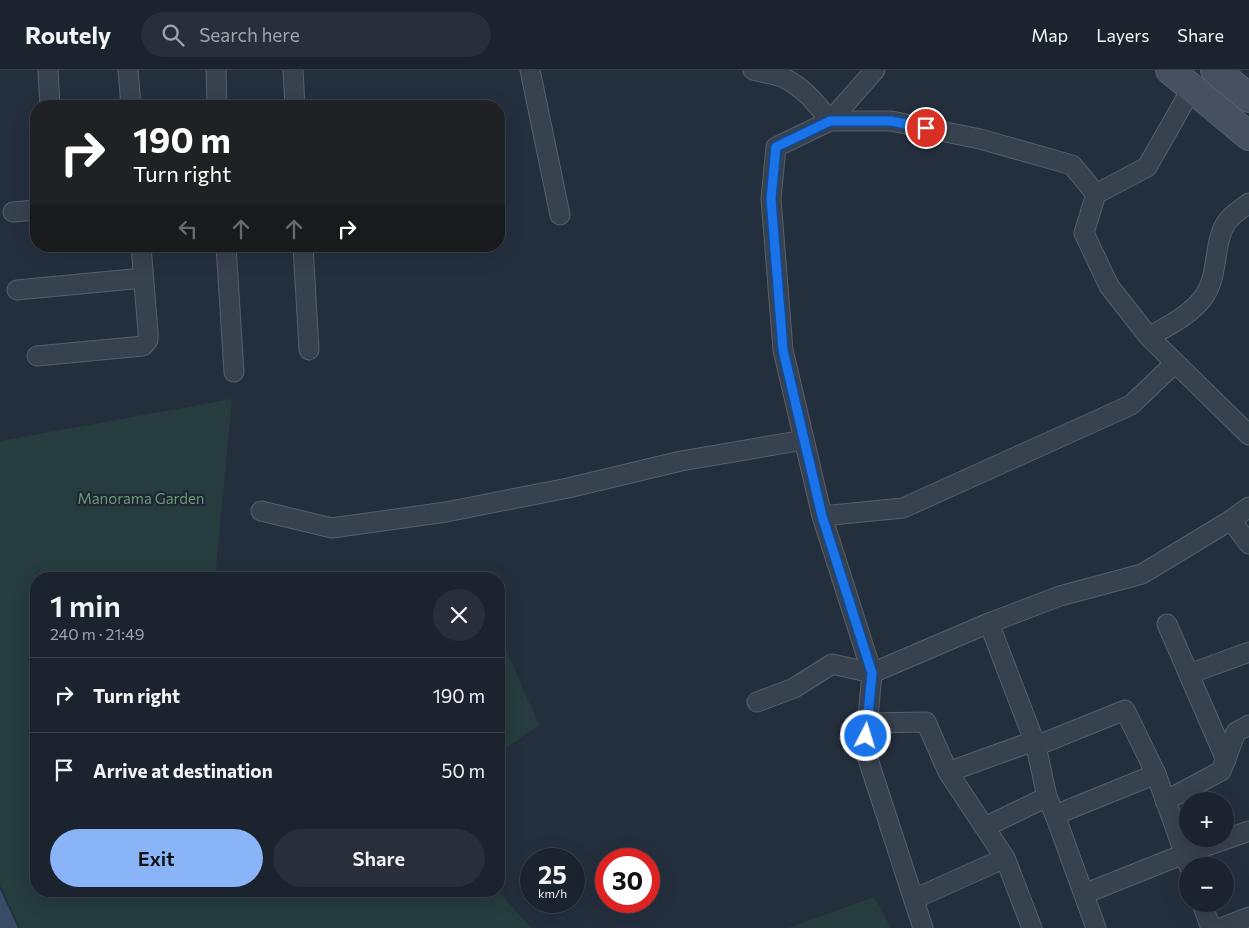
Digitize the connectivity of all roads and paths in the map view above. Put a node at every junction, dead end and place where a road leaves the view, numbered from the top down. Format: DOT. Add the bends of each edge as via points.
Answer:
graph roads {
  1 [pos="48,70"];
  2 [pos="128,70"];
  3 [pos="216,70"];
  4 [pos="294,70"];
  5 [pos="530,70"];
  6 [pos="753,70"];
  7 [pos="875,70"];
  8 [pos="1170,70"];
  9 [pos="1215,70"];
  10 [pos="1192,88"];
  11 [pos="1249,98"];
  12 [pos="50,100"];
  13 [pos="130,100"];
  14 [pos="217,100"];
  15 [pos="295,100"];
  16 [pos="830,121"];
  17 [pos="1249,136"];
  18 [pos="1096,194"];
  19 [pos="1249,203"];
  20 [pos="30,211"];
  21 [pos="13,212"];
  22 [pos="560,215"];
  23 [pos="141,252"];
  24 [pos="226,252"];
  25 [pos="303,252"];
  26 [pos="143,278"];
  27 [pos="17,290"];
  28 [pos="1149,337"];
  29 [pos="309,350"];
  30 [pos="37,356"];
  31 [pos="1175,363"];
  32 [pos="234,372"];
  33 [pos="1249,435"];
  34 [pos="804,440"];
  35 [pos="1249,507"];
  36 [pos="261,512"];
  37 [pos="822,516"];
  38 [pos="1231,520"];
  39 [pos="1249,544"];
  40 [pos="989,623"];
  41 [pos="1167,624"];
  42 [pos="1249,652"];
  43 [pos="872,673"];
  44 [pos="1189,674"];
  45 [pos="757,702"];
  46 [pos="868,723"];
  47 [pos="1248,730"];
  48 [pos="1035,744"];
  49 [pos="1226,760"];
  50 [pos="948,772"];
  51 [pos="1156,774"];
  52 [pos="1047,797"];
  53 [pos="1165,801"];
  54 [pos="1055,815"];
  55 [pos="985,827"];
  56 [pos="1249,831"];
  57 [pos="1185,857"];
  58 [pos="1193,857"];
  59 [pos="1005,858"];
  60 [pos="1179,862"];
  61 [pos="1084,894"];
  62 [pos="914,899"];
  63 [pos="1205,912"];
  64 [pos="1249,917"];
  65 [pos="923,928"];
  66 [pos="1032,928"];
  67 [pos="1096,928"];
  68 [pos="1211,928"];
  69 [pos="1221,928"];
  1 -- 12 [label="street"];
  2 -- 13 [label="street"];
  3 -- 14 [label="street"];
  4 -- 15 [label="street"];
  5 -- 22 [label="street"];
  6 -- 16 [label="street" via="783,78 800,88"];
  7 -- 16 [label="street"];
  8 -- 10 [label="main road"];
  9 -- 11 [label="main road"];
  10 -- 17 [label="main road"];
  10 -- 18 [label="street" via="1146,167"];
  16 -- 18 [label="street" via="891,121 980,139 1072,165"];
  16 -- 34 [label="street" via="776,147 771,199 783,350"];
  18 -- 28 [label="street" via="1084,233 1109,286"];
  19 -- 28 [label="street" via="1227,221 1222,230 1211,284 1203,299 1190,312"];
  20 -- 21 [label="street"];
  23 -- 26 [label="street"];
  24 -- 32 [label="street"];
  25 -- 29 [label="street"];
  26 -- 27 [label="street"];
  26 -- 30 [label="street" via="148,340 143,346"];
  28 -- 31 [label="street"];
  31 -- 33 [label="street"];
  31 -- 37 [label="street" via="1131,404 903,508"];
  34 -- 36 [label="street" via="681,461 446,512 341,527 332,528"];
  34 -- 37 [label="street"];
  35 -- 38 [label="street"];
  37 -- 43 [label="street"];
  38 -- 39 [label="street"];
  38 -- 40 [label="street" via="1142,574 1060,596"];
  40 -- 43 [label="street"];
  40 -- 48 [label="street"];
  41 -- 44 [label="street"];
  42 -- 44 [label="street"];
  43 -- 45 [label="street" via="832,664 794,688"];
  43 -- 46 [label="street"];
  44 -- 49 [label="street"];
  46 -- 50 [label="street" via="926,722"];
  46 -- 62 [label="street" via="865,750"];
  47 -- 49 [label="street" via="1236,732"];
  48 -- 50 [label="street"];
  48 -- 51 [label="street" via="1125,710"];
  48 -- 52 [label="street"];
  49 -- 53 [label="street" via="1221,771"];
  50 -- 55 [label="street"];
  51 -- 53 [label="street"];
  51 -- 54 [label="street"];
  52 -- 54 [label="street"];
  52 -- 55 [label="street"];
  53 -- 57 [label="street"];
  54 -- 61 [label="street"];
  55 -- 59 [label="street"];
  56 -- 58 [label="street"];
  59 -- 62 [label="street"];
  59 -- 66 [label="street"];
  60 -- 61 [label="street"];
  61 -- 67 [label="street"];
  62 -- 65 [label="street"];
  63 -- 68 [label="street"];
  64 -- 69 [label="street"];
}
